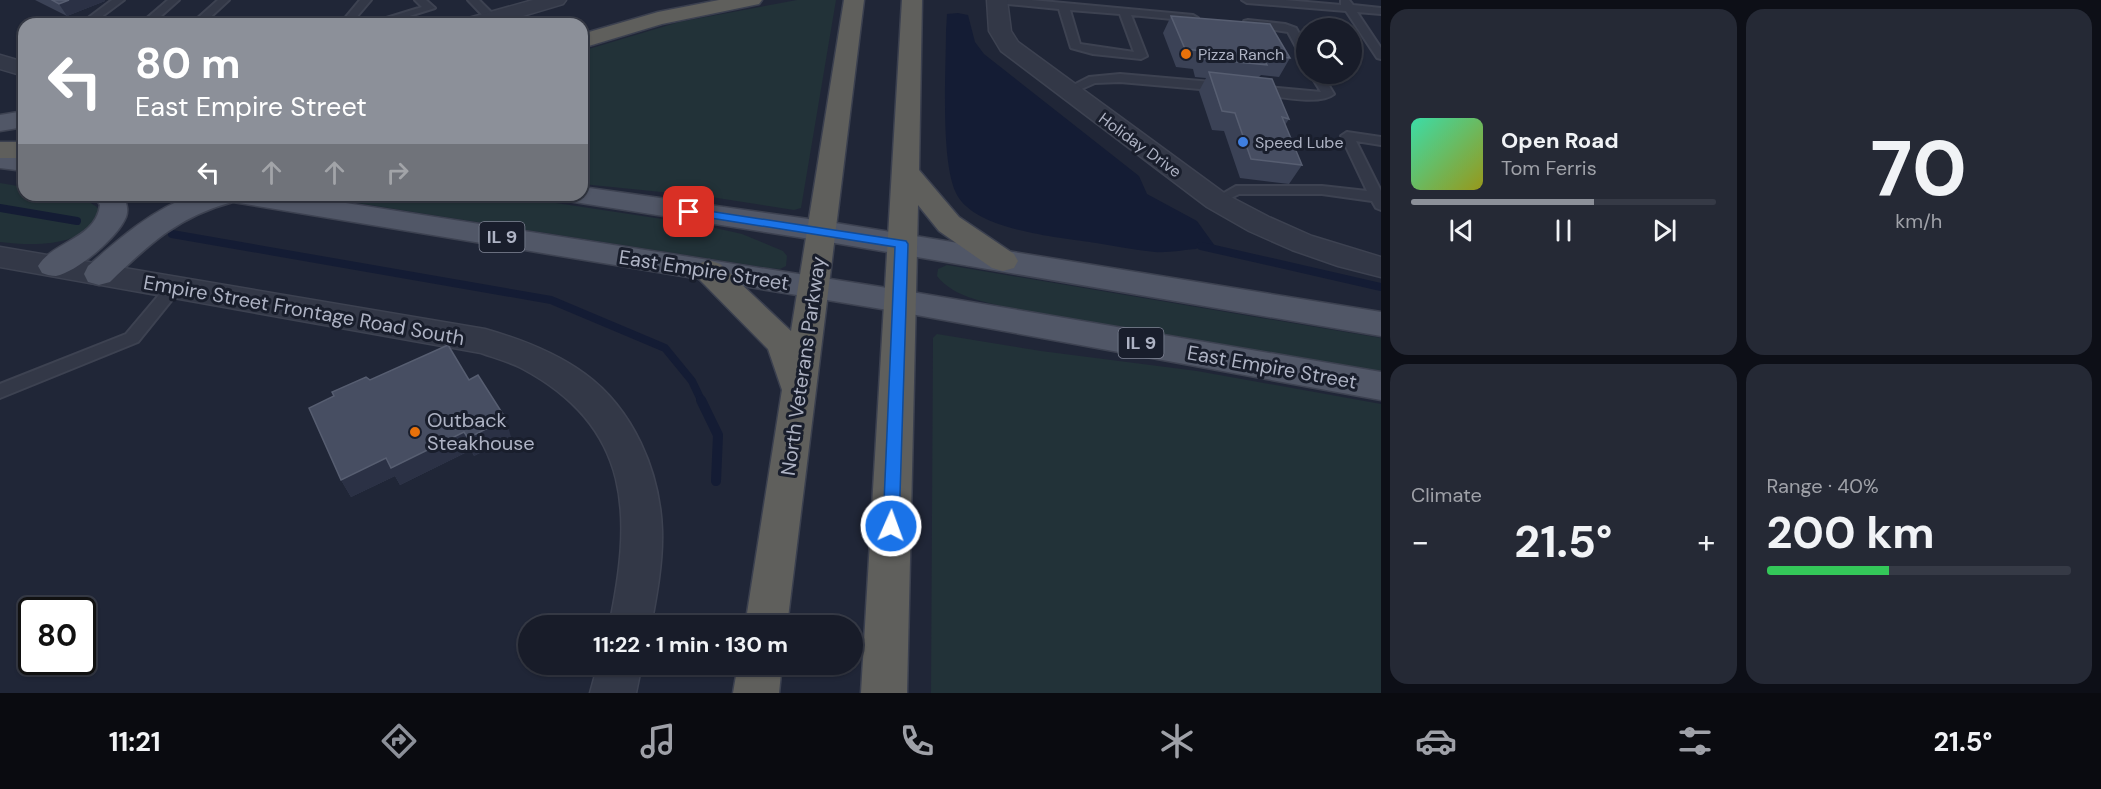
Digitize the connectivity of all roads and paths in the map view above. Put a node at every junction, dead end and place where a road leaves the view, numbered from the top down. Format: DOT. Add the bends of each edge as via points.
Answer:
graph roads {
  1 [pos="119,0"];
  2 [pos="174,0"];
  3 [pos="224,0"];
  4 [pos="366,0"];
  5 [pos="420,0"];
  6 [pos="473,0"];
  7 [pos="555,0"];
  8 [pos="678,0"];
  9 [pos="752,0"];
  10 [pos="854,0"];
  11 [pos="912,0"];
  12 [pos="997,0"];
  13 [pos="1247,0"];
  14 [pos="1346,4"];
  15 [pos="1064,7"];
  16 [pos="1381,11"];
  17 [pos="1124,12"];
  18 [pos="94,18"];
  19 [pos="152,18"];
  20 [pos="203,18"];
  21 [pos="351,18"];
  22 [pos="394,18"];
  23 [pos="482,18"];
  24 [pos="493,18"];
  25 [pos="1204,19"];
  26 [pos="588,22"];
  27 [pos="1239,23"];
  28 [pos="1296,37"];
  29 [pos="588,39"];
  30 [pos="1141,56"];
  31 [pos="1381,56"];
  32 [pos="1147,79"];
  33 [pos="1322,84"];
  34 [pos="1068,92"];
  35 [pos="0,113"];
  36 [pos="18,117"];
  37 [pos="18,119"];
  38 [pos="0,123"];
  39 [pos="1381,141"];
  40 [pos="0,150"];
  41 [pos="18,150"];
  42 [pos="0,160"];
  43 [pos="18,162"];
  44 [pos="905,171"];
  45 [pos="588,196"];
  46 [pos="113,201"];
  47 [pos="203,201"];
  48 [pos="276,201"];
  49 [pos="1217,201"];
  50 [pos="1379,201"];
  51 [pos="823,231"];
  52 [pos="902,244"];
  53 [pos="0,257"];
  54 [pos="1003,261"];
  55 [pos="53,266"];
  56 [pos="1381,267"];
  57 [pos="709,271"];
  58 [pos="99,274"];
  59 [pos="174,287"];
  60 [pos="814,288"];
  61 [pos="900,301"];
  62 [pos="1381,324"];
  63 [pos="1381,386"];
  64 [pos="0,391"];
  65 [pos="799,394"];
  66 [pos="632,615"];
  67 [pos="768,615"];
  68 [pos="617,675"];
  69 [pos="758,675"];
  70 [pos="613,693"];
  71 [pos="756,693"];
  72 [pos="884,693"];
  1 -- 18 [label="lane"];
  2 -- 19 [label="lane"];
  3 -- 20 [label="lane"];
  4 -- 21 [label="lane"];
  5 -- 22 [label="lane" via="430,8"];
  6 -- 23 [label="lane"];
  7 -- 24 [label="street"];
  8 -- 26 [label="highway"];
  9 -- 29 [label="highway" via="658,18"];
  10 -- 51 [label="highway, North Veterans Parkway"];
  11 -- 44 [label="highway"];
  12 -- 15 [label="lane"];
  12 -- 34 [label="street, Holiday Drive" via="1000,31 1009,46"];
  13 -- 14 [label="lane"];
  14 -- 16 [label="lane"];
  14 -- 31 [label="lane"];
  15 -- 17 [label="lane"];
  15 -- 30 [label="lane" via="1075,46"];
  17 -- 25 [label="lane"];
  17 -- 30 [label="lane"];
  27 -- 28 [label="lane" via="1285,27"];
  30 -- 32 [label="lane"];
  32 -- 33 [label="lane" via="1320,97 1328,94"];
  32 -- 34 [label="lane" via="1093,80"];
  34 -- 49 [label="street, Holiday Drive"];
  35 -- 36 [label="main road"];
  37 -- 38 [label="main road"];
  39 -- 50 [label="lane" via="1347,136"];
  40 -- 41 [label="highway"];
  42 -- 43 [label="main road"];
  44 -- 52 [label="highway"];
  44 -- 54 [label="highway" via="949,224"];
  45 -- 51 [label="main road"];
  46 -- 55 [label="main road" via="114,216 106,226 90,242"];
  47 -- 58 [label="main road" via="163,219"];
  48 -- 57 [label="main road, East Empire Street / IL 9"];
  49 -- 50 [label="lane" via="1236,190 1322,190"];
  49 -- 56 [label="street, Holiday Drive" via="1259,224 1323,250"];
  51 -- 52 [label="main road"];
  51 -- 60 [label="highway, North Veterans Parkway"];
  52 -- 54 [label="main road"];
  52 -- 61 [label="highway"];
  53 -- 55 [label="street, Empire Street Frontage Road South"];
  54 -- 62 [label="main road"];
  55 -- 58 [label="street, Empire Street Frontage Road South"];
  57 -- 60 [label="main road, East Empire Street / IL 9"];
  57 -- 65 [label="highway" via="783,343"];
  58 -- 59 [label="street, Empire Street Frontage Road South"];
  59 -- 64 [label="lane" via="132,338"];
  59 -- 66 [label="street, Empire Street Frontage Road South" via="485,341 521,352 557,370 592,400 630,462 643,514 642,572"];
  60 -- 61 [label="main road, East Empire Street / IL 9"];
  60 -- 65 [label="highway, North Veterans Parkway"];
  61 -- 63 [label="main road, East Empire Street / IL 9"];
  61 -- 72 [label="highway"];
  65 -- 67 [label="highway, North Veterans Parkway"];
  68 -- 70 [label="street"];
  69 -- 71 [label="highway"];
}
